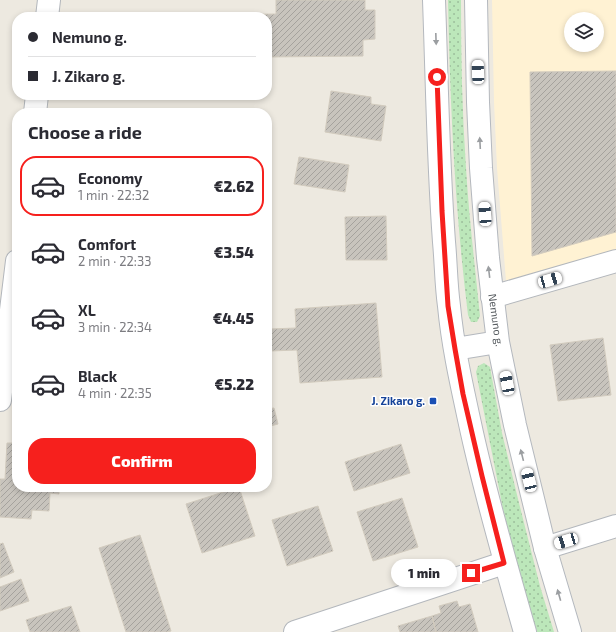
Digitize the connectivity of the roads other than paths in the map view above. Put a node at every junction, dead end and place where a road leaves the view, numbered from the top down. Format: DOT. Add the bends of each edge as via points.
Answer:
graph roads {
  1 [pos="49,0"];
  2 [pos="434,0"];
  3 [pos="476,0"];
  4 [pos="48,12"];
  5 [pos="616,261"];
  6 [pos="492,297"];
  7 [pos="12,303"];
  8 [pos="498,342"];
  9 [pos="455,349"];
  10 [pos="0,400"];
  11 [pos="616,526"];
  12 [pos="545,548"];
  13 [pos="504,563"];
  14 [pos="295,632"];
  15 [pos="525,632"];
  16 [pos="570,632"];
  1 -- 4 [label="main road"];
  2 -- 9 [label="main road, one-way" via="442,211 448,306"];
  6 -- 3 [label="main road, Nemuno g., one-way" via="481,168"];
  5 -- 6 [label="main road"];
  6 -- 8 [label="main road, Nemuno g."];
  7 -- 10 [label="main road"];
  8 -- 9 [label="main road"];
  12 -- 8 [label="main road, Nemuno g., one-way"];
  9 -- 13 [label="main road" via="463,394"];
  11 -- 12 [label="main road"];
  16 -- 12 [label="main road, Nemuno g., one-way"];
  13 -- 14 [label="main road"];
  13 -- 15 [label="main road"];
}
